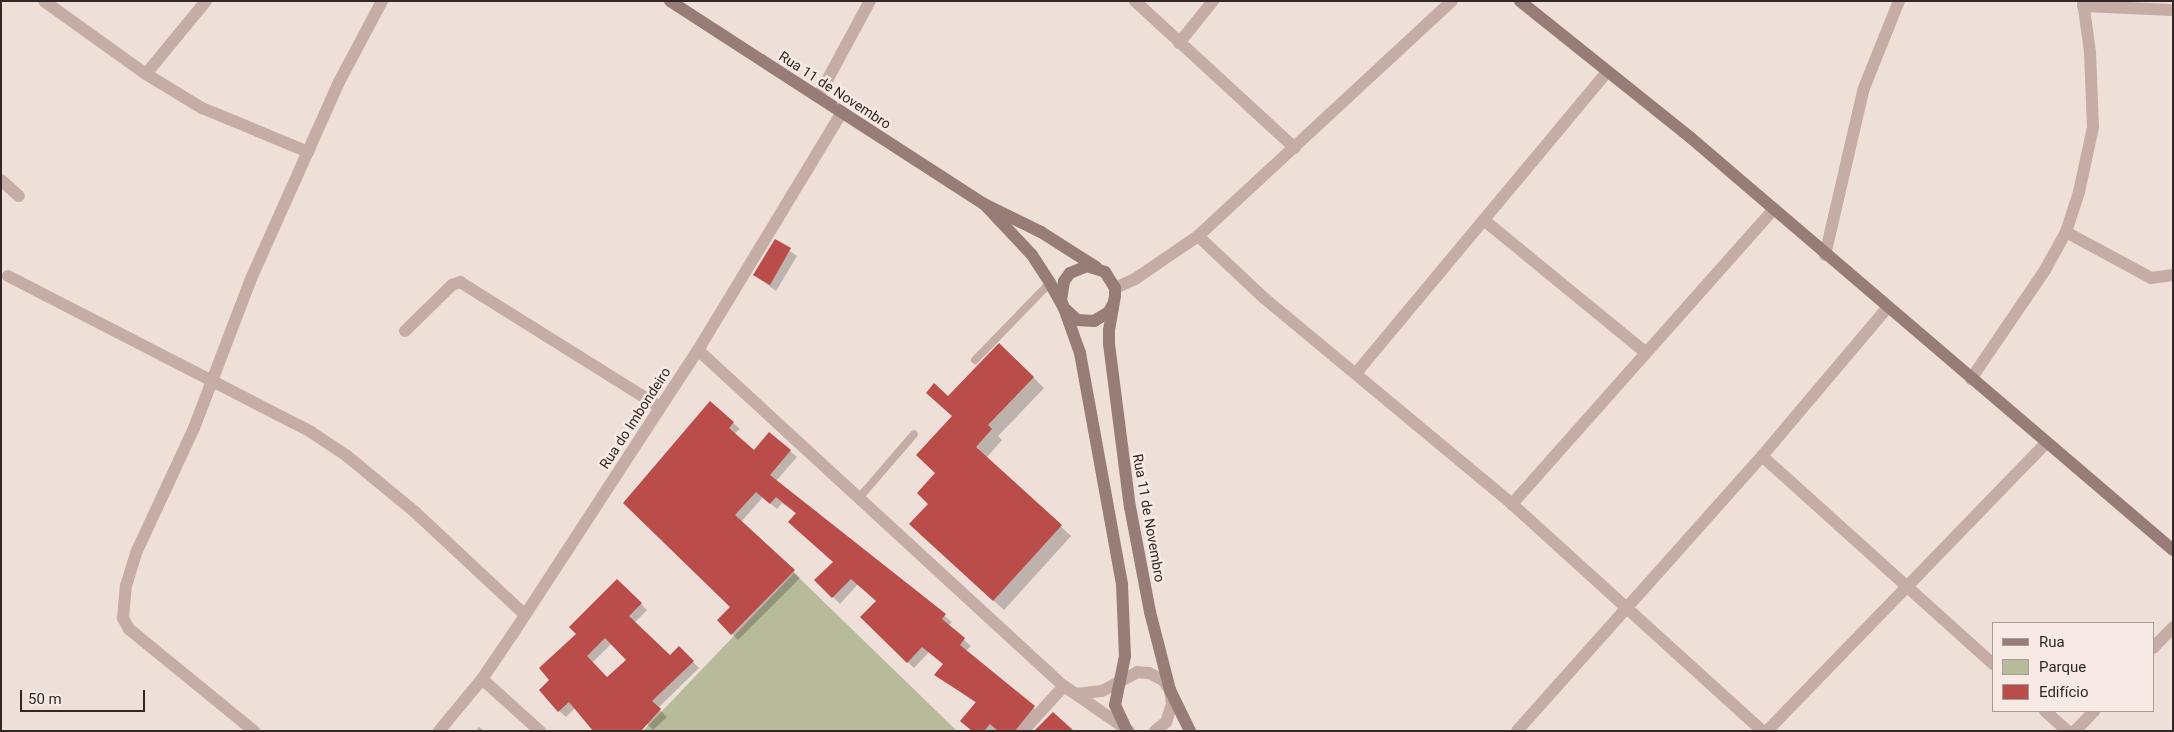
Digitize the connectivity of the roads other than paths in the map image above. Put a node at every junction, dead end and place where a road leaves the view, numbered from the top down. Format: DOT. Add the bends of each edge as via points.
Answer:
graph roads {
  1 [pos="44,1"];
  2 [pos="206,1"];
  3 [pos="382,1"];
  4 [pos="670,1"];
  5 [pos="870,1"];
  6 [pos="1135,1"];
  7 [pos="1213,1"];
  8 [pos="1452,1"];
  9 [pos="1520,1"];
  10 [pos="1899,1"];
  11 [pos="2083,4"];
  12 [pos="2173,10"];
  13 [pos="1179,43"];
  14 [pos="146,74"];
  15 [pos="1606,74"];
  16 [pos="818,96"];
  17 [pos="842,112"];
  18 [pos="1295,148"];
  19 [pos="308,152"];
  20 [pos="1,180"];
  21 [pos="19,196"];
  22 [pos="984,204"];
  23 [pos="1774,208"];
  24 [pos="1485,221"];
  25 [pos="2066,232"];
  26 [pos="1198,236"];
  27 [pos="1825,256"];
  28 [pos="1096,268"];
  29 [pos="2173,275"];
  30 [pos="8,276"];
  31 [pos="1050,283"];
  32 [pos="1115,288"];
  33 [pos="1113,304"];
  34 [pos="1064,308"];
  35 [pos="1887,308"];
  36 [pos="405,331"];
  37 [pos="698,350"];
  38 [pos="1646,353"];
  39 [pos="975,360"];
  40 [pos="1357,372"];
  41 [pos="1971,379"];
  42 [pos="213,382"];
  43 [pos="660,406"];
  44 [pos="914,434"];
  45 [pos="2046,443"];
  46 [pos="1762,456"];
  47 [pos="859,498"];
  48 [pos="1512,504"];
  49 [pos="2173,550"];
  50 [pos="1907,586"];
  51 [pos="1625,607"];
  52 [pos="525,615"];
  53 [pos="2173,627"];
  54 [pos="2154,647"];
  55 [pos="1992,663"];
  56 [pos="1121,678"];
  57 [pos="482,679"];
  58 [pos="1064,686"];
  59 [pos="1170,690"];
  60 [pos="1076,694"];
  61 [pos="2046,712"];
  62 [pos="2093,712"];
  63 [pos="1127,730"];
  64 [pos="254,731"];
  65 [pos="438,731"];
  66 [pos="540,731"];
  67 [pos="1023,731"];
  68 [pos="1156,731"];
  69 [pos="1190,731"];
  70 [pos="1517,731"];
  71 [pos="1762,731"];
  72 [pos="1767,731"];
  73 [pos="2067,731"];
  74 [pos="2075,731"];
  1 -- 14 [label="street"];
  2 -- 14 [label="street"];
  3 -- 19 [label="street" via="355,48"];
  4 -- 16 [label="main road, Rua 11 de Novembro"];
  5 -- 16 [label="street"];
  6 -- 13 [label="street"];
  7 -- 13 [label="street"];
  8 -- 18 [label="street"];
  9 -- 15 [label="main road"];
  10 -- 27 [label="street" via="1862,95"];
  11 -- 12 [label="street"];
  11 -- 25 [label="street" via="2090,52 2093,127 2090,150"];
  13 -- 18 [label="street"];
  14 -- 19 [label="street" via="202,108"];
  15 -- 23 [label="main road" via="1691,138"];
  15 -- 24 [label="street"];
  16 -- 17 [label="main road, Rua 11 de Novembro"];
  17 -- 22 [label="main road, Rua 11 de Novembro"];
  17 -- 37 [label="street, Rua do Imbondeiro"];
  18 -- 26 [label="street"];
  19 -- 42 [label="street" via="250,281"];
  20 -- 21 [label="street"];
  22 -- 28 [label="main road, Rua 11 de Novembro" via="1041,232"];
  22 -- 31 [label="main road, Rua 11 de Novembro" via="1032,255"];
  23 -- 27 [label="main road"];
  23 -- 38 [label="street"];
  24 -- 38 [label="street"];
  24 -- 40 [label="street"];
  25 -- 29 [label="street" via="2151,278"];
  25 -- 41 [label="street" via="2045,270"];
  26 -- 32 [label="street" via="1135,279"];
  26 -- 40 [label="street" via="1264,298"];
  27 -- 35 [label="main road"];
  28 -- 32 [label="main road, Rua 11 de Novembro" via="1105,272"];
  28 -- 34 [label="main road, Rua 11 de Novembro" via="1087,266 1070,273 1061,290"];
  30 -- 42 [label="street"];
  31 -- 34 [label="main road, Rua 11 de Novembro"];
  31 -- 39 [label="lane"];
  32 -- 33 [label="main road, Rua 11 de Novembro"];
  33 -- 34 [label="main road, Rua 11 de Novembro" via="1109,312 1094,321 1077,320"];
  33 -- 59 [label="main road, Rua 11 de Novembro" via="1109,344 1114,400 1148,603"];
  34 -- 56 [label="main road, Rua 11 de Novembro" via="1080,353 1090,399 1121,576 1126,634"];
  35 -- 41 [label="main road"];
  35 -- 46 [label="street"];
  36 -- 43 [label="street" via="452,285 460,282"];
  37 -- 43 [label="street, Rua do Imbondeiro"];
  37 -- 47 [label="street"];
  38 -- 48 [label="street"];
  40 -- 48 [label="street"];
  41 -- 45 [label="main road"];
  42 -- 52 [label="street" via="303,427 347,456 415,512"];
  42 -- 64 [label="street" via="136,554 126,586 123,618 129,629 171,666"];
  43 -- 52 [label="street, Rua do Imbondeiro"];
  44 -- 47 [label="lane"];
  45 -- 49 [label="main road"];
  45 -- 50 [label="street"];
  46 -- 50 [label="street"];
  46 -- 51 [label="street"];
  47 -- 58 [label="street"];
  48 -- 51 [label="street"];
  50 -- 55 [label="street"];
  50 -- 72 [label="street"];
  51 -- 70 [label="street"];
  51 -- 71 [label="street"];
  52 -- 57 [label="street, Rua do Imbondeiro"];
  53 -- 54 [label="street"];
  56 -- 59 [label="street" via="1137,672 1150,673 1163,680"];
  56 -- 60 [label="street" via="1102,691"];
  56 -- 63 [label="main road, Rua 11 de Novembro" via="1116,706"];
  57 -- 65 [label="street, Rua do Imbondeiro"];
  57 -- 66 [label="street"];
  58 -- 60 [label="street"];
  58 -- 67 [label="street"];
  59 -- 68 [label="street" via="1170,712 1166,722"];
  59 -- 69 [label="main road, Rua 11 de Novembro"];
  60 -- 63 [label="street"];
  61 -- 73 [label="street"];
  62 -- 74 [label="street"];
}
